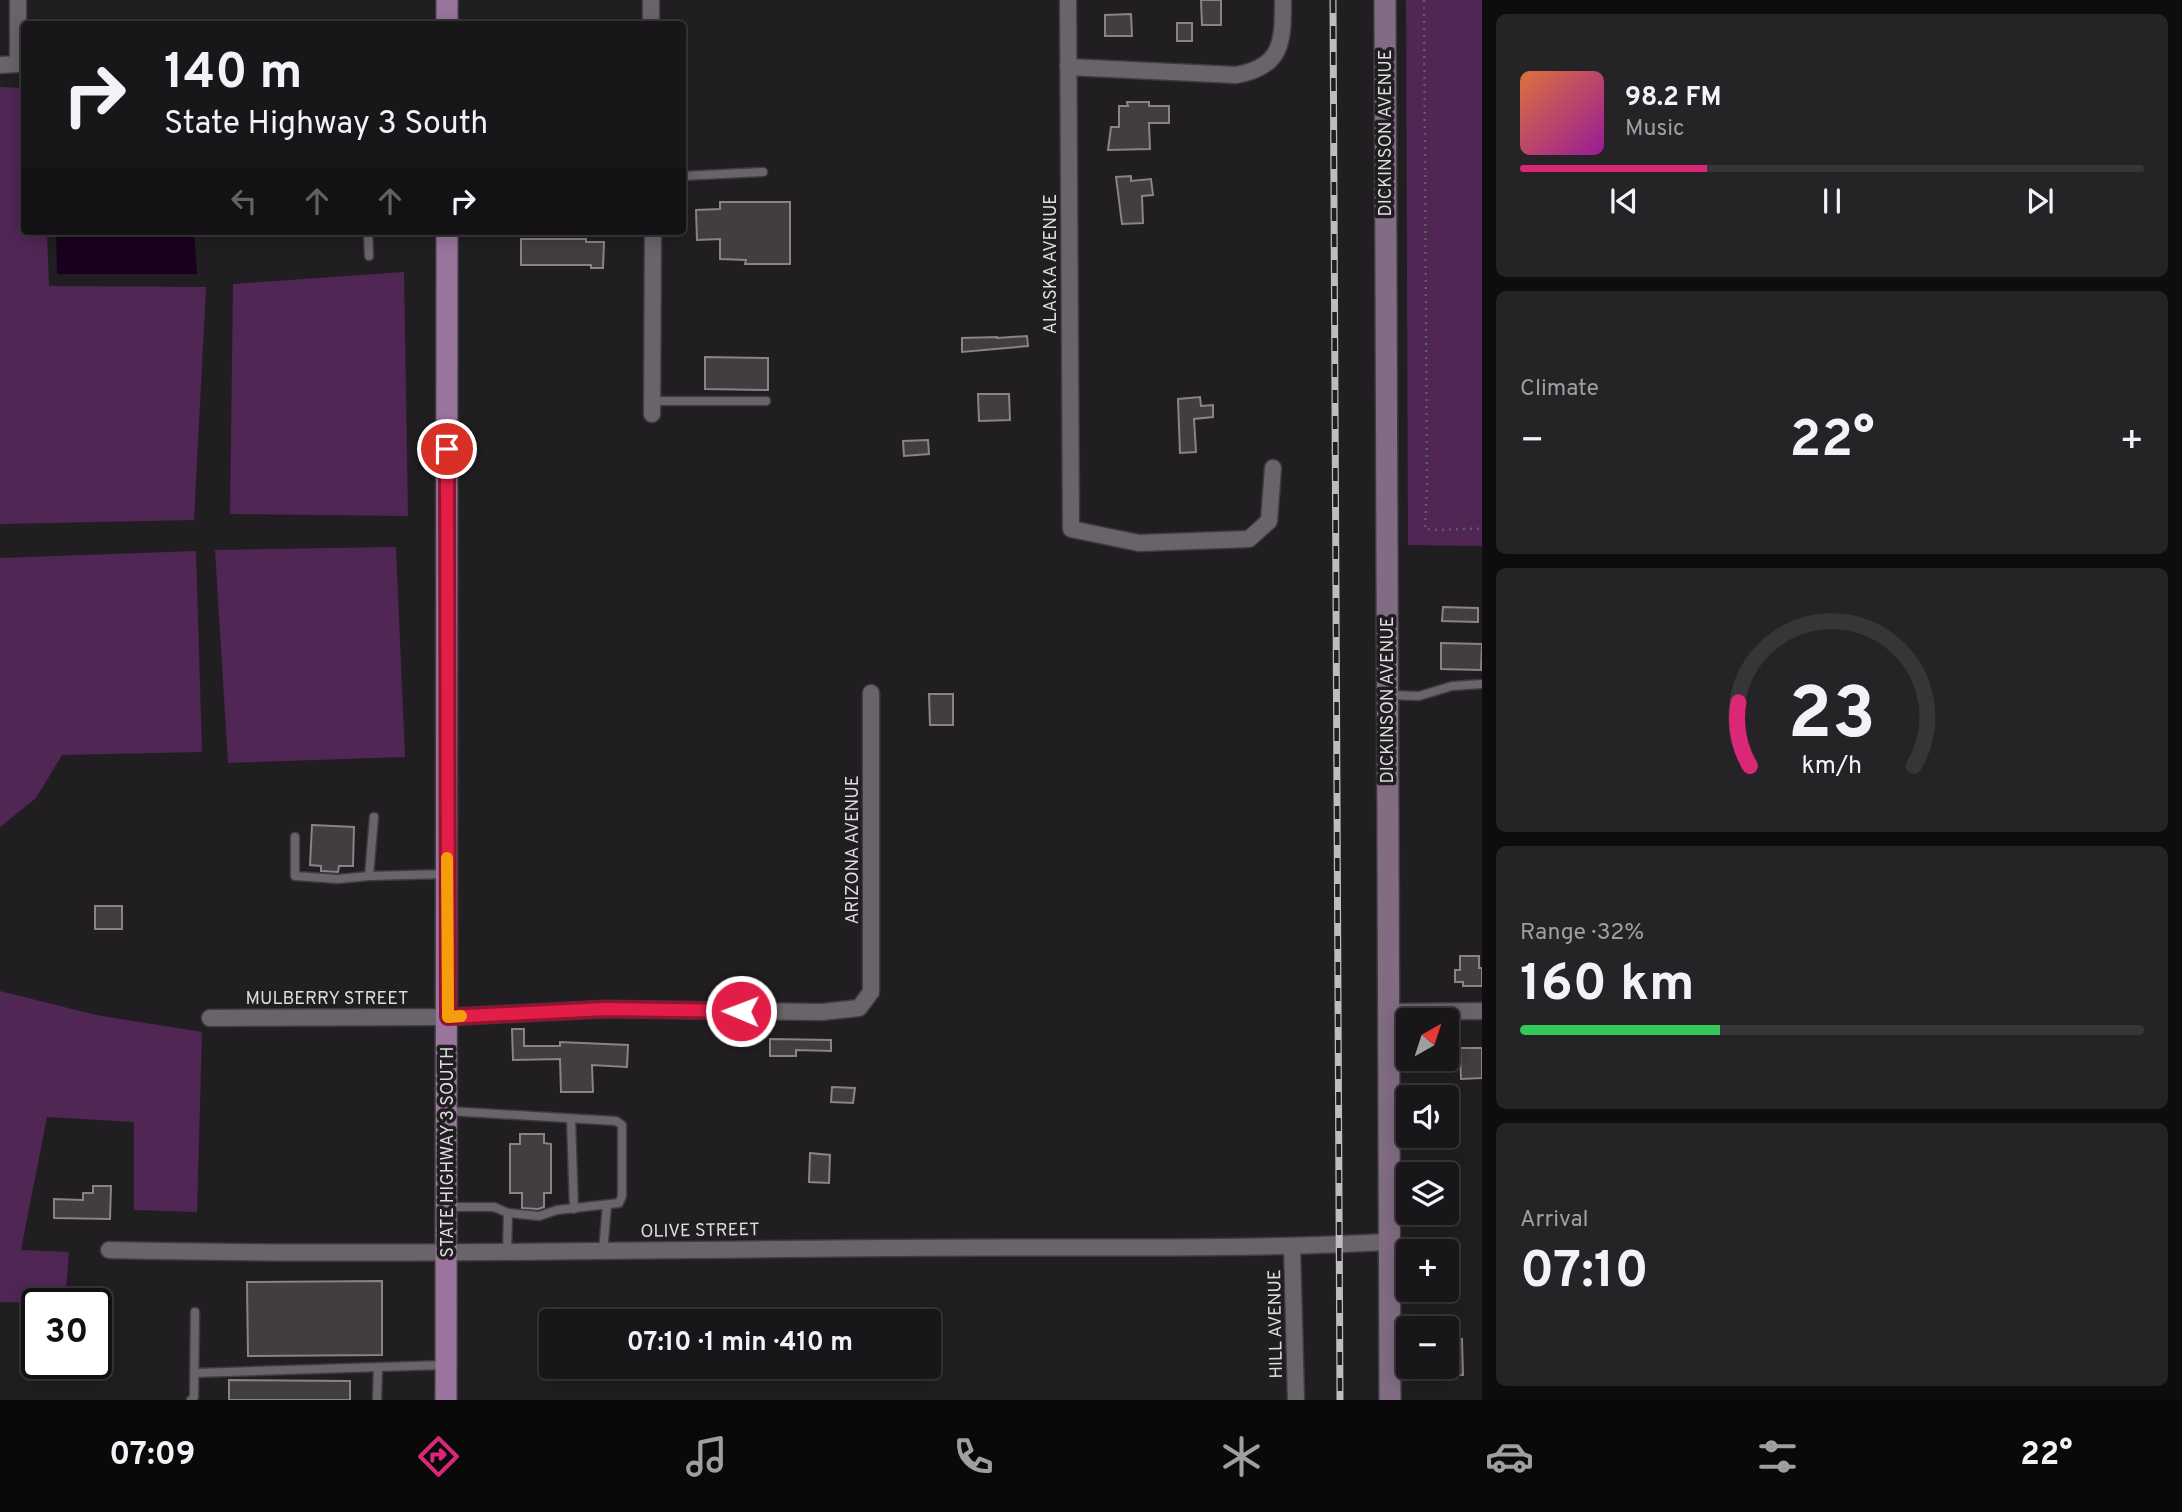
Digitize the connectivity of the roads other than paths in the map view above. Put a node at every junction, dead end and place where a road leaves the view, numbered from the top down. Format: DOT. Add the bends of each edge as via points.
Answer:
graph roads {
  1 [pos="18,0"];
  2 [pos="447,0"];
  3 [pos="651,0"];
  4 [pos="1068,0"];
  5 [pos="1283,0"];
  6 [pos="1385,0"];
  7 [pos="447,21"];
  8 [pos="651,21"];
  9 [pos="0,65"];
  10 [pos="1068,66"];
  11 [pos="763,173"];
  12 [pos="686,176"];
  13 [pos="368,235"];
  14 [pos="447,235"];
  15 [pos="653,235"];
  16 [pos="369,256"];
  17 [pos="766,401"];
  18 [pos="652,407"];
  19 [pos="1273,468"];
  20 [pos="1482,684"];
  21 [pos="872,693"];
  22 [pos="1387,695"];
  23 [pos="374,817"];
  24 [pos="295,837"];
  25 [pos="447,874"];
  26 [pos="369,876"];
  27 [pos="862,1003"];
  28 [pos="1482,1011"];
  29 [pos="1388,1012"];
  30 [pos="448,1017"];
  31 [pos="210,1018"];
  32 [pos="448,1111"];
  33 [pos="571,1119"];
  34 [pos="607,1205"];
  35 [pos="448,1207"];
  36 [pos="574,1209"];
  37 [pos="508,1213"];
  38 [pos="1388,1242"];
  39 [pos="1292,1247"];
  40 [pos="109,1250"];
  41 [pos="603,1251"];
  42 [pos="447,1252"];
  43 [pos="508,1252"];
  44 [pos="195,1311"];
  45 [pos="446,1365"];
  46 [pos="377,1367"];
  47 [pos="195,1373"];
  48 [pos="191,1400"];
  49 [pos="377,1400"];
  50 [pos="446,1400"];
  51 [pos="1296,1400"];
  52 [pos="1390,1400"];
  1 -- 9 [label="street" via="18,64"];
  2 -- 7 [label="main road"];
  3 -- 8 [label="street"];
  4 -- 10 [label="street, ALASKA AVENUE"];
  5 -- 10 [label="street" via="1283,37 1274,58 1255,72 1236,75"];
  6 -- 22 [label="street, DICKINSON AVENUE"];
  10 -- 19 [label="street, ALASKA AVENUE" via="1071,529 1139,543 1249,539 1269,521"];
  11 -- 12 [label="lane"];
  13 -- 16 [label="lane"];
  14 -- 25 [label="main road, STATE HIGHWAY 3 SOUTH"];
  15 -- 18 [label="street"];
  17 -- 18 [label="lane"];
  20 -- 22 [label="lane" via="1452,685 1419,696"];
  21 -- 27 [label="street, ARIZONA AVENUE" via="871,992"];
  22 -- 29 [label="street, DICKINSON AVENUE"];
  23 -- 26 [label="lane"];
  24 -- 26 [label="lane" via="295,876"];
  25 -- 26 [label="lane"];
  25 -- 30 [label="main road, STATE HIGHWAY 3 SOUTH"];
  27 -- 30 [label="street, MULBERRY STREET" via="859,1008 822,1012 606,1009"];
  28 -- 29 [label="street"];
  29 -- 38 [label="street, DICKINSON AVENUE"];
  30 -- 31 [label="street, MULBERRY STREET"];
  30 -- 32 [label="main road, STATE HIGHWAY 3 SOUTH"];
  32 -- 33 [label="lane"];
  32 -- 35 [label="main road, STATE HIGHWAY 3 SOUTH"];
  33 -- 34 [label="lane" via="622,1125 622,1196 618,1203"];
  33 -- 36 [label="lane"];
  34 -- 36 [label="lane"];
  34 -- 41 [label="lane"];
  35 -- 37 [label="lane" via="494,1207"];
  35 -- 42 [label="main road, STATE HIGHWAY 3 SOUTH"];
  36 -- 37 [label="lane" via="540,1216"];
  37 -- 43 [label="lane"];
  38 -- 39 [label="street, OLIVE STREET"];
  38 -- 52 [label="street, DICKINSON AVENUE"];
  39 -- 41 [label="street, OLIVE STREET"];
  39 -- 51 [label="street, HILL AVENUE"];
  40 -- 42 [label="street, OLIVE STREET"];
  41 -- 43 [label="street, OLIVE STREET"];
  42 -- 43 [label="street, OLIVE STREET"];
  42 -- 45 [label="main road, STATE HIGHWAY 3 SOUTH"];
  44 -- 47 [label="lane"];
  45 -- 46 [label="lane"];
  45 -- 50 [label="main road, STATE HIGHWAY 3 SOUTH"];
  46 -- 47 [label="lane"];
  46 -- 49 [label="lane"];
  47 -- 48 [label="lane"];
}
